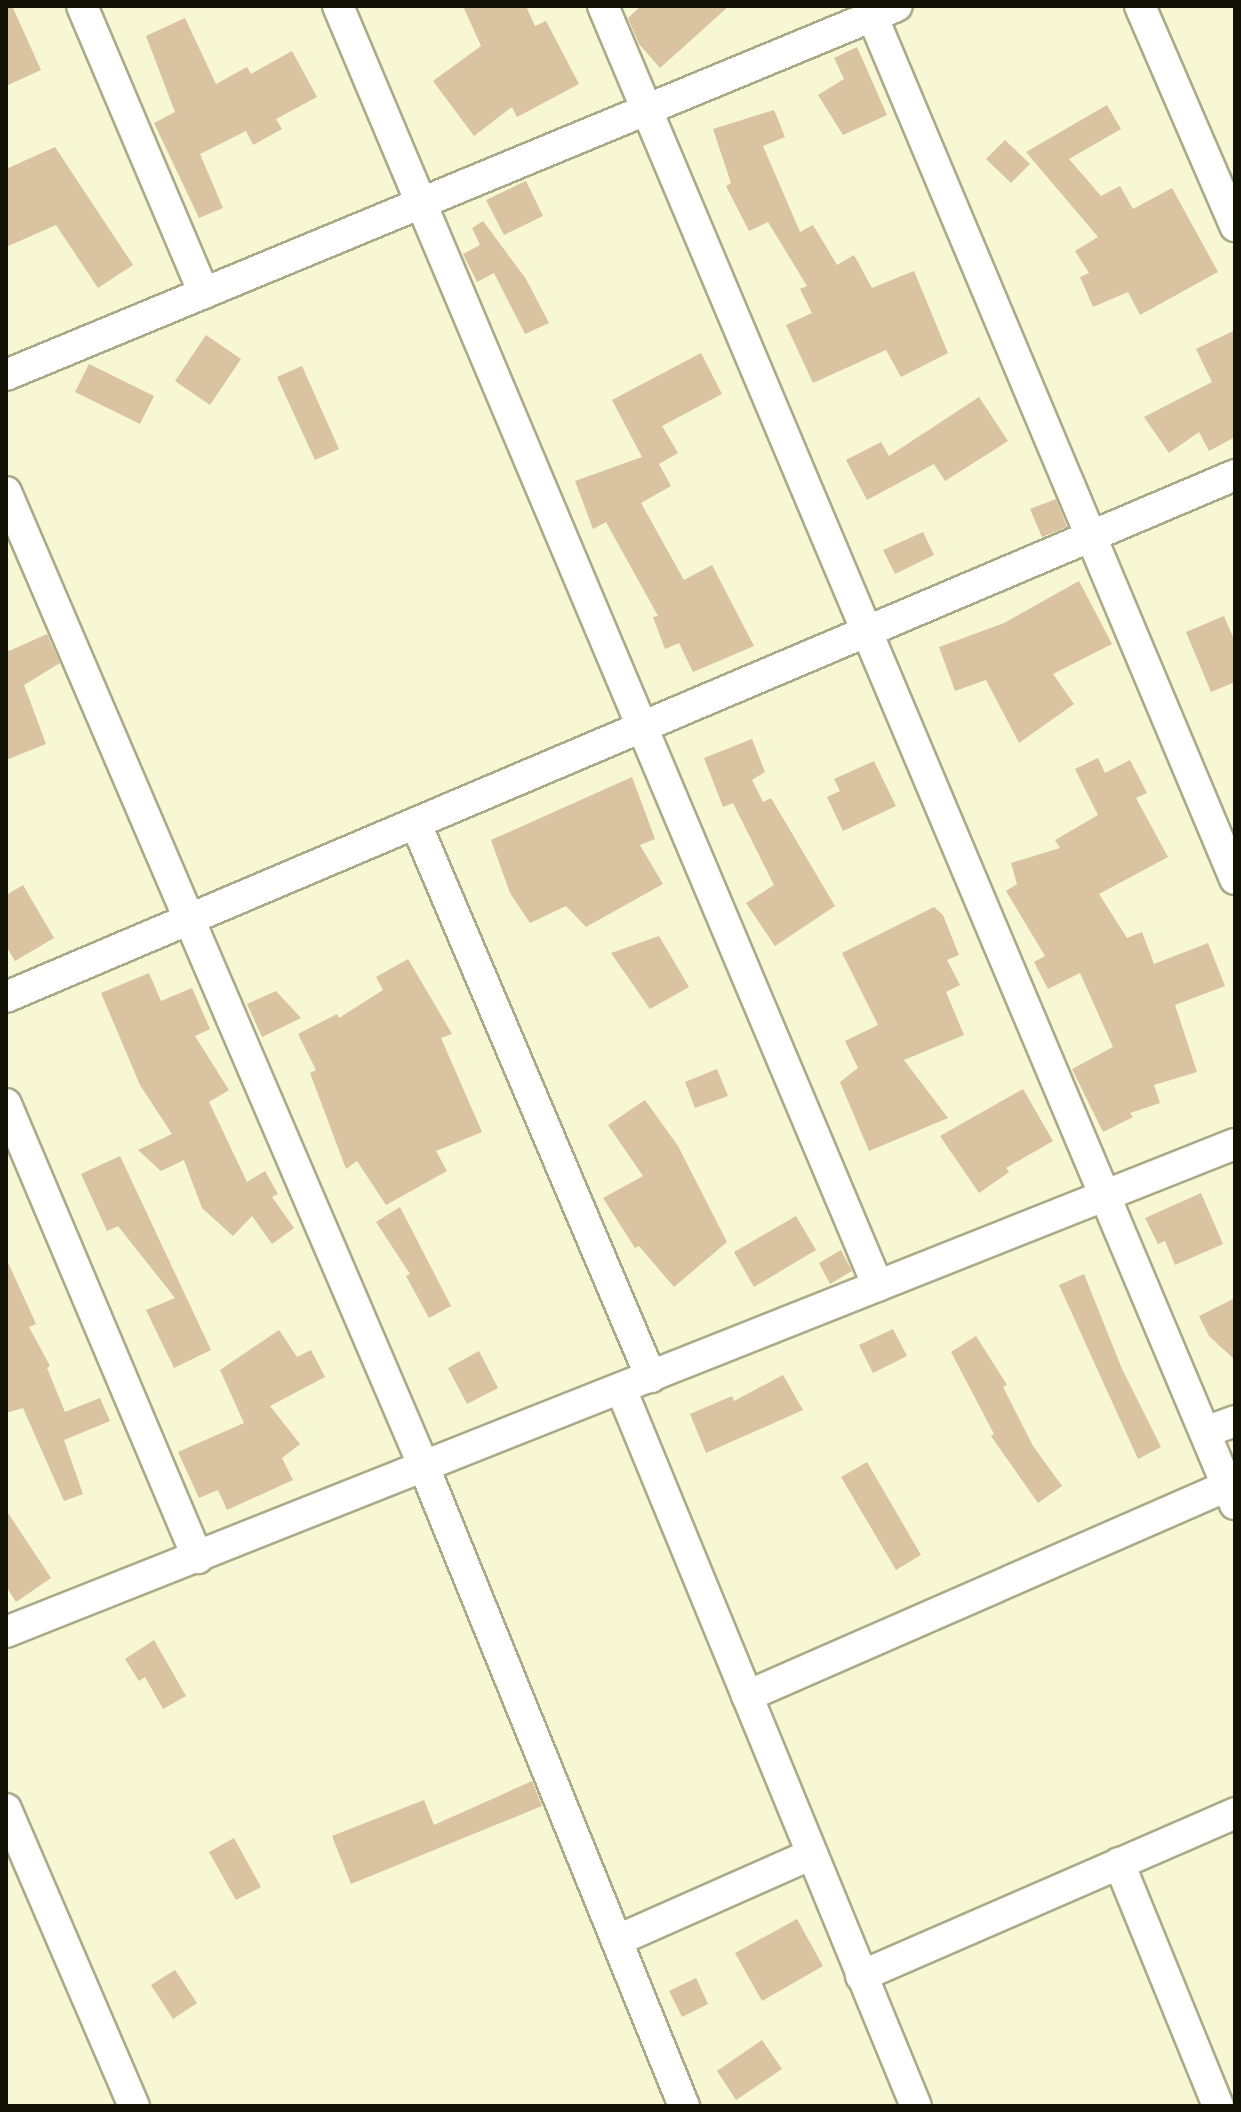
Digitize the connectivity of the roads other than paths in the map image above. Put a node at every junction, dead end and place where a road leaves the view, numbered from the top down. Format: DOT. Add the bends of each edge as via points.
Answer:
graph roads {
  1 [pos="82,6"];
  2 [pos="338,6"];
  3 [pos="603,6"];
  4 [pos="1140,6"];
  5 [pos="879,9"];
  6 [pos="647,109"];
  7 [pos="421,203"];
  8 [pos="1235,226"];
  9 [pos="204,293"];
  10 [pos="6,375"];
  11 [pos="1235,475"];
  12 [pos="6,492"];
  13 [pos="1092,540"];
  14 [pos="869,634"];
  15 [pos="643,729"];
  16 [pos="416,824"];
  17 [pos="1235,879"];
  18 [pos="189,920"];
  19 [pos="6,997"];
  20 [pos="6,1104"];
  21 [pos="1235,1144"];
  22 [pos="1105,1195"];
  23 [pos="878,1286"];
  24 [pos="651,1377"];
  25 [pos="621,1389"];
  26 [pos="1235,1421"];
  27 [pos="1205,1432"];
  28 [pos="424,1467"];
  29 [pos="1231,1495"];
  30 [pos="198,1558"];
  31 [pos="6,1632"];
  32 [pos="747,1696"];
  33 [pos="6,1809"];
  34 [pos="1235,1813"];
  35 [pos="812,1854"];
  36 [pos="17,1862"];
  37 [pos="1119,1863"];
  38 [pos="618,1940"];
  39 [pos="861,1976"];
  40 [pos="134,2106"];
  41 [pos="684,2106"];
  42 [pos="916,2106"];
  43 [pos="1218,2106"];
  1 -- 9 [label="street"];
  2 -- 7 [label="street"];
  3 -- 6 [label="street"];
  4 -- 8 [label="street"];
  5 -- 6 [label="street"];
  5 -- 13 [label="street"];
  6 -- 7 [label="street"];
  6 -- 14 [label="street"];
  7 -- 9 [label="street"];
  7 -- 15 [label="street"];
  9 -- 10 [label="street"];
  11 -- 13 [label="street"];
  12 -- 18 [label="street"];
  13 -- 14 [label="street"];
  13 -- 17 [label="street"];
  14 -- 15 [label="street"];
  14 -- 22 [label="street"];
  15 -- 16 [label="street"];
  15 -- 23 [label="street"];
  16 -- 18 [label="street"];
  16 -- 24 [label="street"];
  18 -- 19 [label="street"];
  18 -- 28 [label="street"];
  20 -- 30 [label="street"];
  21 -- 22 [label="street"];
  22 -- 23 [label="street"];
  22 -- 27 [label="street"];
  23 -- 24 [label="street"];
  24 -- 25 [label="street"];
  25 -- 28 [label="street"];
  25 -- 32 [label="street"];
  26 -- 27 [label="street"];
  27 -- 29 [label="street"];
  28 -- 30 [label="street"];
  28 -- 38 [label="street"];
  29 -- 32 [label="street"];
  30 -- 31 [label="street"];
  32 -- 35 [label="street"];
  33 -- 36 [label="street"];
  34 -- 37 [label="street"];
  35 -- 38 [label="street"];
  35 -- 39 [label="street"];
  36 -- 40 [label="street"];
  37 -- 39 [label="street"];
  37 -- 43 [label="street"];
  38 -- 41 [label="street"];
  39 -- 42 [label="street"];
}
